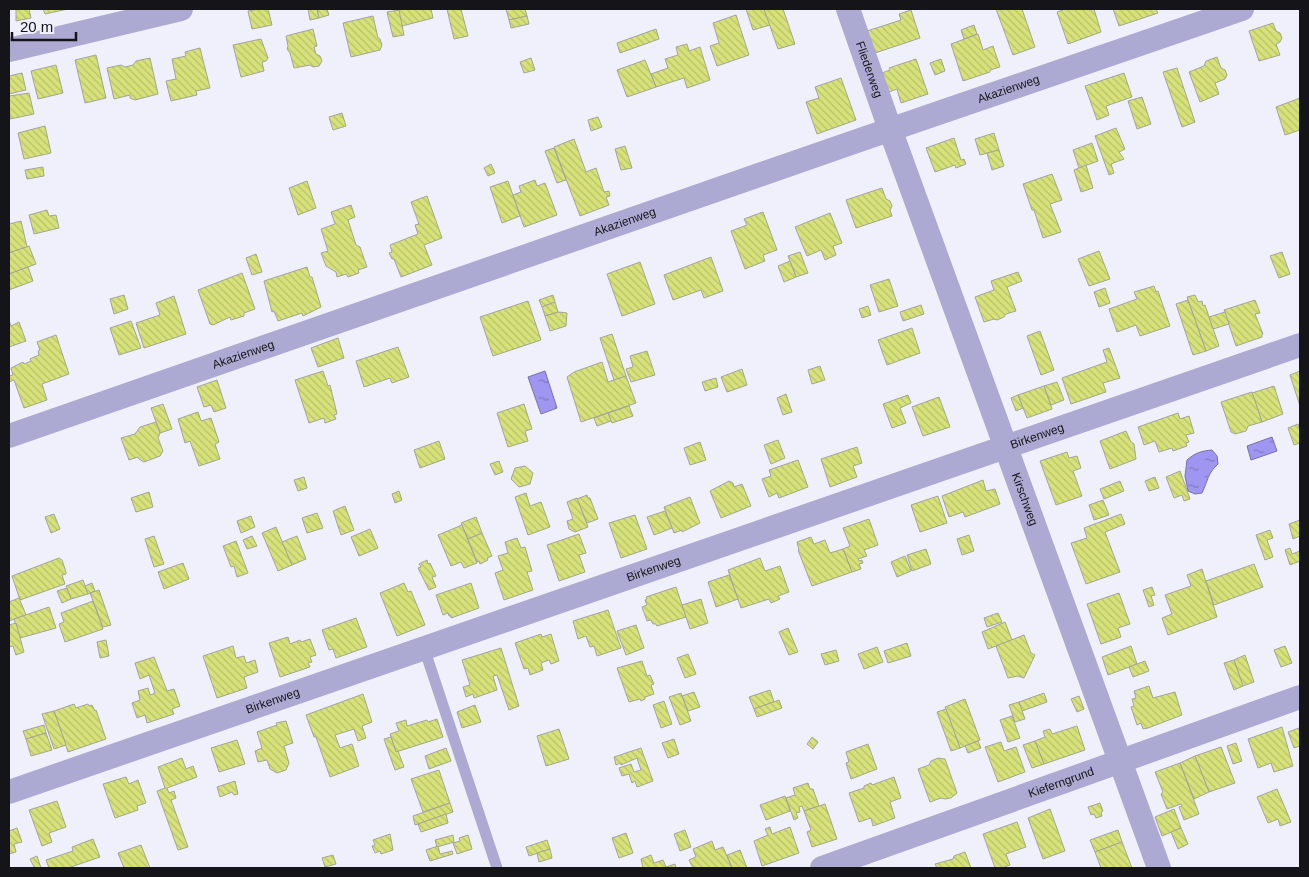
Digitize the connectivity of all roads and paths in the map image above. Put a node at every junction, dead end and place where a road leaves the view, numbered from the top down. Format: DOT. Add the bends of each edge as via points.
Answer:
graph roads {
  1 [pos="181,9"];
  2 [pos="848,9"];
  3 [pos="1242,9"];
  4 [pos="9,50"];
  5 [pos="890,129"];
  6 [pos="1300,345"];
  7 [pos="9,436"];
  8 [pos="1005,447"];
  9 [pos="424,648"];
  10 [pos="1300,697"];
  11 [pos="1120,762"];
  12 [pos="9,792"];
  13 [pos="497,868"];
  14 [pos="822,868"];
  15 [pos="1159,868"];
  1 -- 4 [label="street"];
  2 -- 5 [label="street, Fliederweg"];
  3 -- 5 [label="street, Akazienweg"];
  5 -- 7 [label="street, Akazienweg"];
  5 -- 8 [label="street, Kirschweg"];
  6 -- 8 [label="street, Birkenweg"];
  8 -- 9 [label="street, Birkenweg"];
  8 -- 11 [label="street, Kirschweg"];
  9 -- 12 [label="street, Birkenweg"];
  9 -- 13 [label="lane"];
  10 -- 11 [label="street, Kieferngrund"];
  11 -- 14 [label="street, Kieferngrund"];
  11 -- 15 [label="street, Kirschweg"];
}
